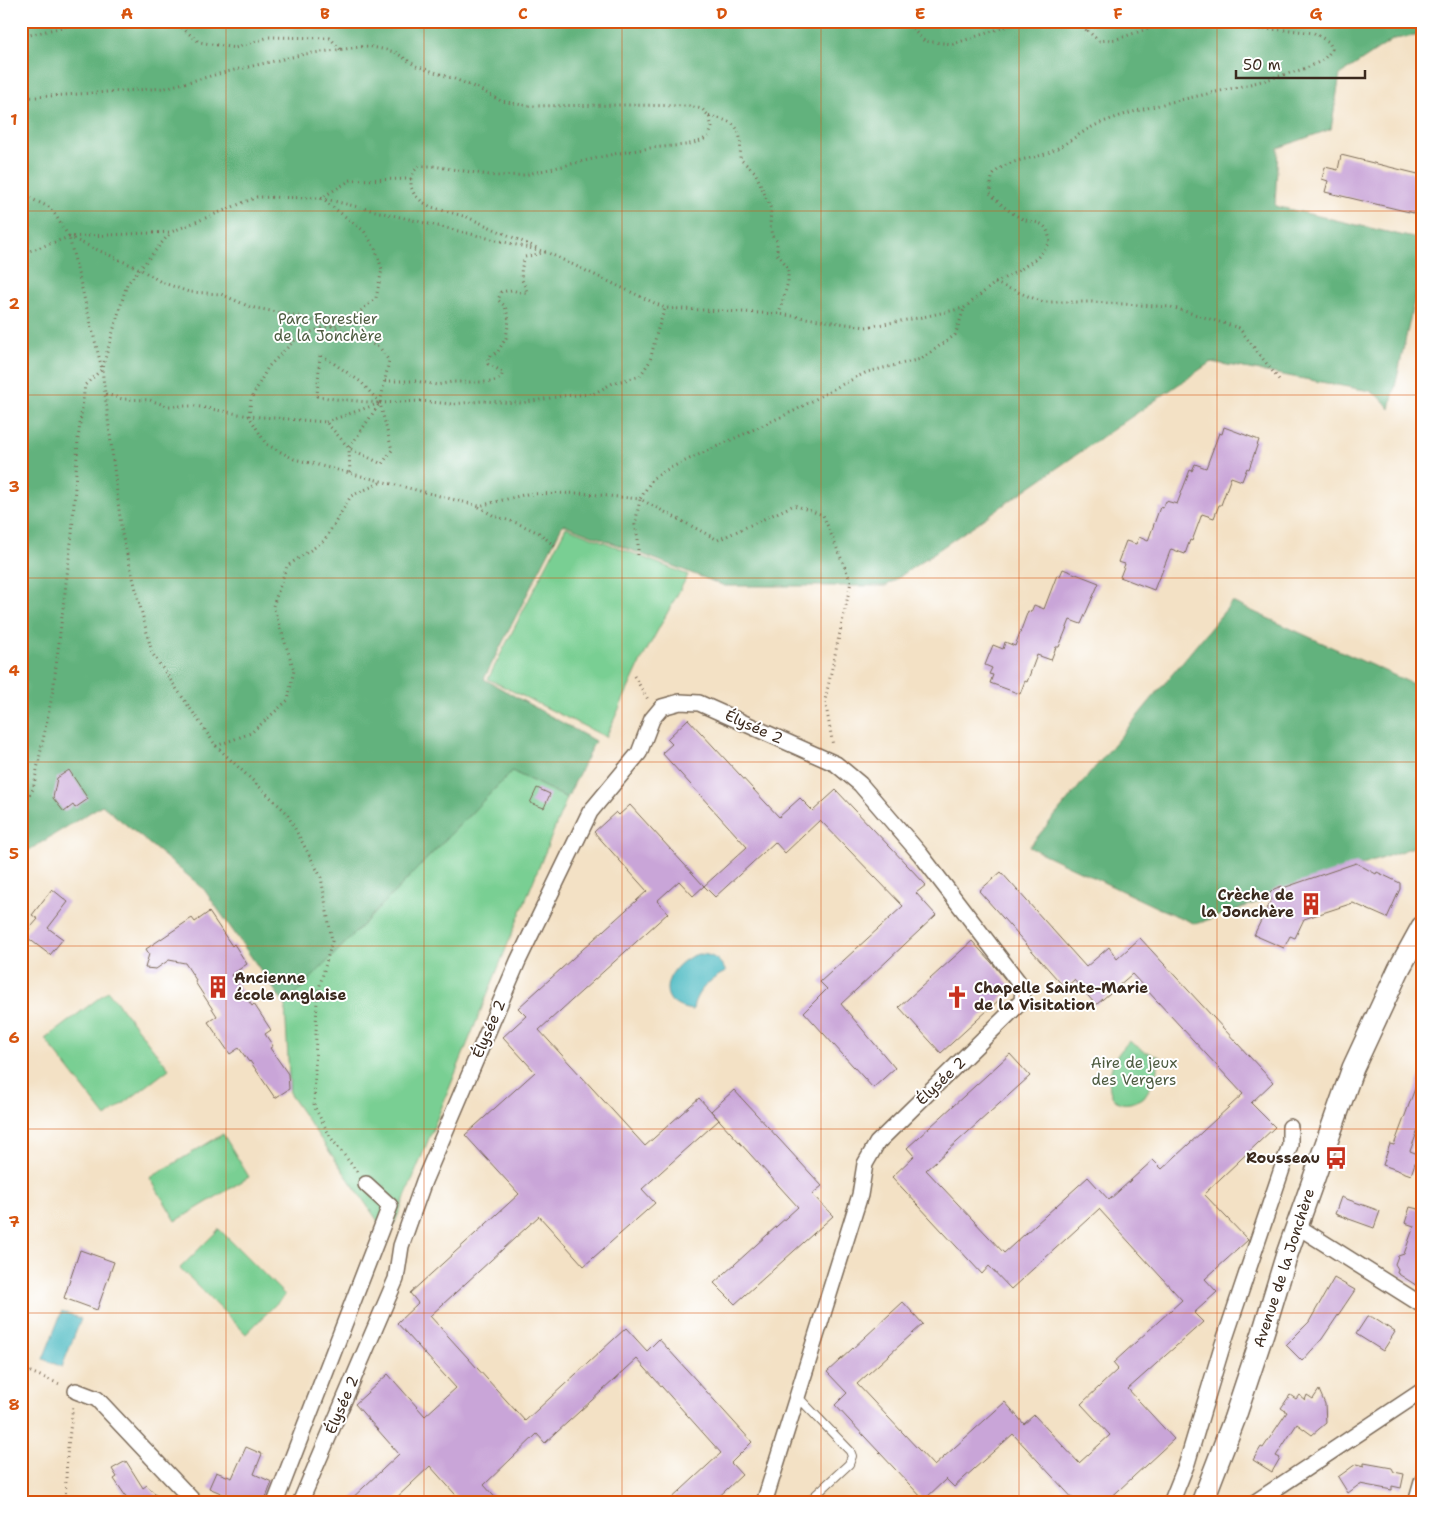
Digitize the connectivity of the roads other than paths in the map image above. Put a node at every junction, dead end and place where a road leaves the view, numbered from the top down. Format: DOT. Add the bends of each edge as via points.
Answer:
graph roads {
  1 [pos="1422,927"];
  2 [pos="1290,1127"];
  3 [pos="366,1184"];
  4 [pos="1296,1226"];
  5 [pos="1422,1305"];
  6 [pos="76,1391"];
  7 [pos="1422,1391"];
  8 [pos="797,1396"];
  9 [pos="1422,1482"];
  10 [pos="195,1503"];
  11 [pos="275,1503"];
  12 [pos="300,1503"];
  13 [pos="764,1503"];
  14 [pos="807,1503"];
  15 [pos="1171,1503"];
  16 [pos="1202,1503"];
  17 [pos="1254,1503"];
  18 [pos="1416,1503"];
  1 -- 4 [label="street, Avenue de la Jonchère" via="1353,1068"];
  2 -- 15 [label="street" via="1290,1146 1221,1350 1187,1463"];
  3 -- 11 [label="street" via="390,1206"];
  4 -- 5 [label="street"];
  4 -- 16 [label="street, Avenue de la Jonchère" via="1237,1411"];
  6 -- 10 [label="street" via="97,1399"];
  7 -- 17 [label="street"];
  8 -- 12 [label="street, Élysée 2" via="860,1195 865,1164 877,1143 1022,1001 1023,988 921,855 860,784 836,764 699,703 680,702 662,707 656,714 638,753 590,812 518,960 424,1180 402,1246 396,1279"];
  8 -- 13 [label="street, Élysée 2"];
  8 -- 14 [label="lane" via="852,1456 849,1464"];
  9 -- 18 [label="street"];
}
